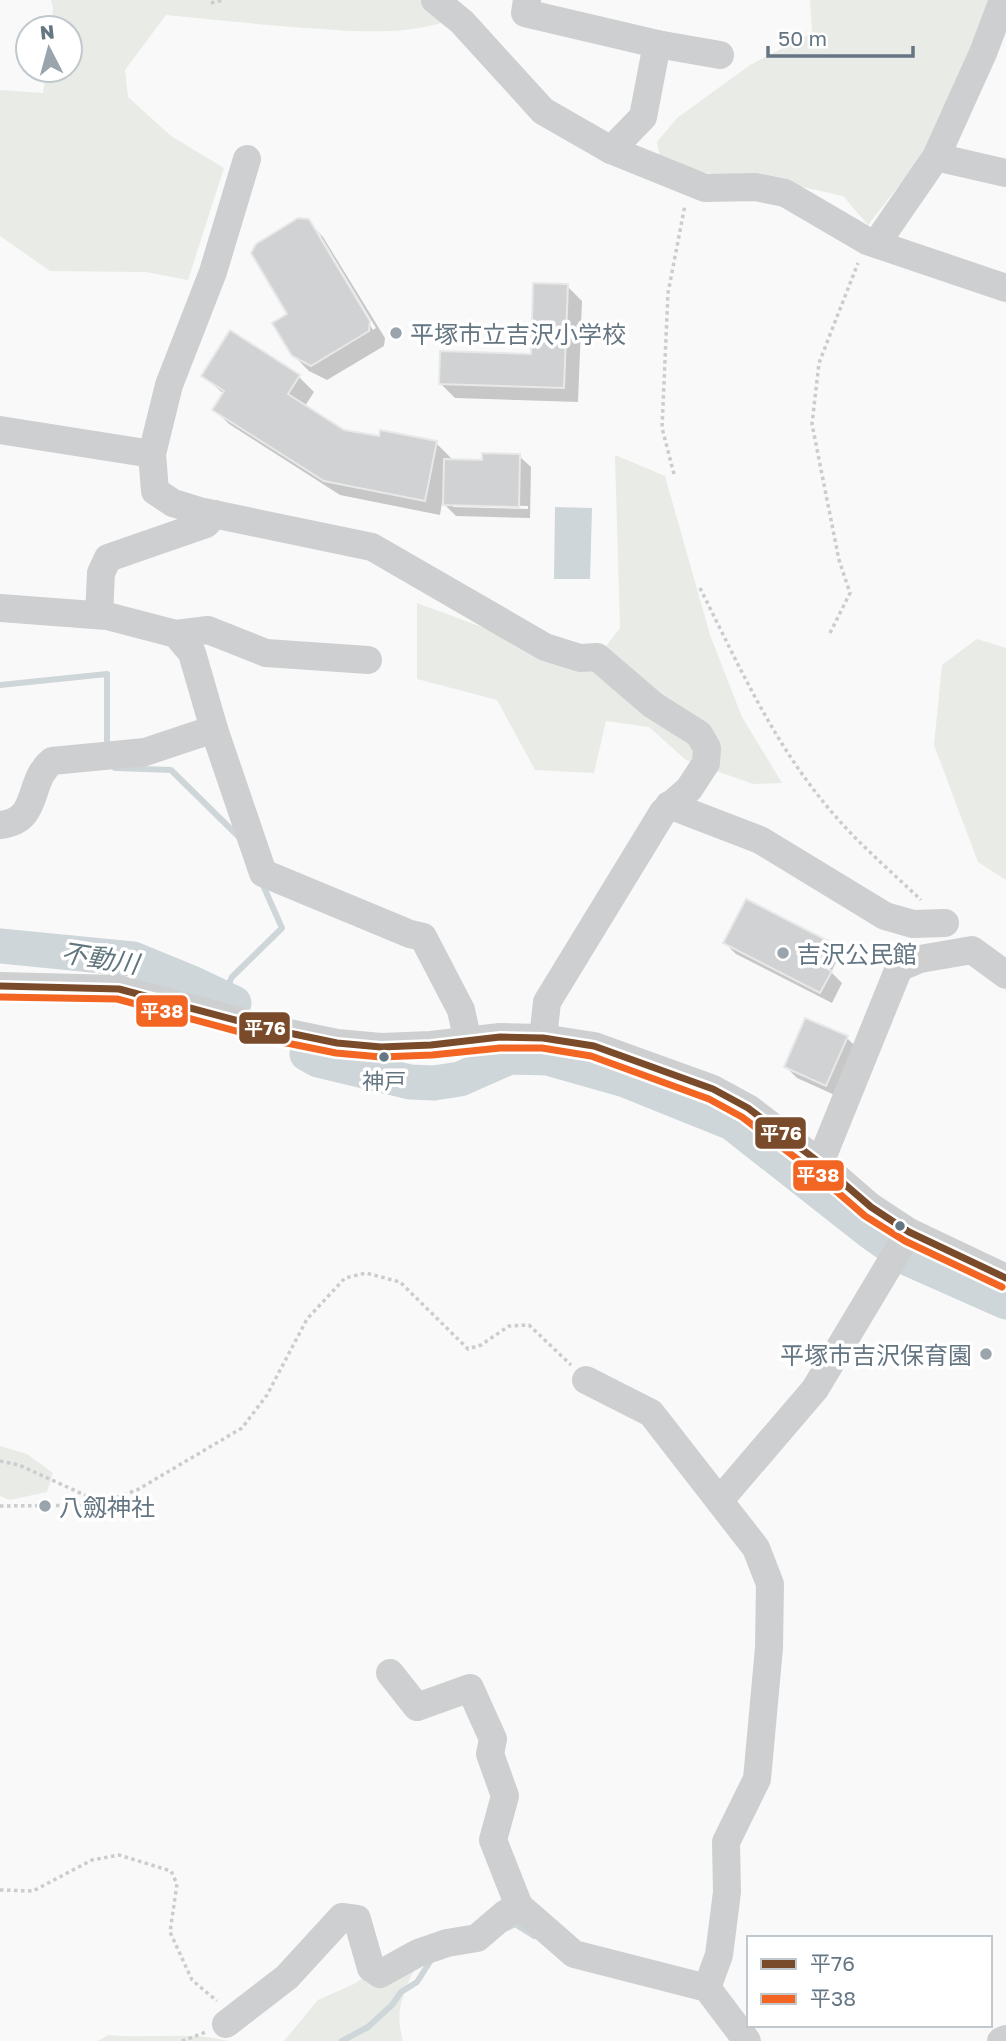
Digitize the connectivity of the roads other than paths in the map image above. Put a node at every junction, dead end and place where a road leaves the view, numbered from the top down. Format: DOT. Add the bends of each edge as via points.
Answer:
graph roads {
  1 [pos="435,0"];
  2 [pos="527,0"];
  3 [pos="1003,0"];
  4 [pos="657,44"];
  5 [pos="720,55"];
  6 [pos="994,56"];
  7 [pos="611,150"];
  8 [pos="936,157"];
  9 [pos="247,159"];
  10 [pos="1006,173"];
  11 [pos="871,242"];
  12 [pos="1006,288"];
  13 [pos="0,430"];
  14 [pos="152,454"];
  15 [pos="215,514"];
  16 [pos="0,608"];
  17 [pos="99,615"];
  18 [pos="176,634"];
  19 [pos="368,660"];
  20 [pos="214,729"];
  21 [pos="669,806"];
  22 [pos="0,825"];
  23 [pos="945,923"];
  24 [pos="1006,975"];
  25 [pos="0,986"];
  26 [pos="542,1038"];
  27 [pos="468,1042"];
  28 [pos="820,1163"];
  29 [pos="909,1232"];
  30 [pos="1006,1278"];
  31 [pos="586,1380"];
  32 [pos="720,1500"];
  33 [pos="390,1673"];
  34 [pos="519,1906"];
  35 [pos="707,1988"];
  36 [pos="231,2020"];
  37 [pos="747,2041"];
  1 -- 7 [label="street" via="462,22 543,111"];
  2 -- 4 [label="street" via="525,13"];
  3 -- 6 [label="street"];
  4 -- 5 [label="street"];
  4 -- 7 [label="street" via="643,117"];
  6 -- 8 [label="street"];
  7 -- 11 [label="street" via="705,188 755,187 785,193"];
  8 -- 10 [label="street"];
  8 -- 11 [label="street"];
  9 -- 14 [label="street" via="213,271 169,385"];
  11 -- 12 [label="street"];
  13 -- 14 [label="street"];
  14 -- 15 [label="street" via="155,491 173,503"];
  15 -- 17 [label="street" via="206,524 108,558 101,573"];
  15 -- 21 [label="street" via="372,547 545,647 580,658 597,657 653,705 699,734 707,748 706,764 689,789"];
  16 -- 17 [label="street"];
  17 -- 18 [label="street"];
  18 -- 19 [label="street" via="208,630 266,653"];
  18 -- 20 [label="street" via="192,653"];
  20 -- 22 [label="street" via="145,752 52,761 42,769 26,814 14,823"];
  20 -- 27 [label="street" via="263,873 423,937 461,1010"];
  21 -- 23 [label="street" via="760,840 885,916 913,924"];
  21 -- 26 [label="street" via="547,1002"];
  24 -- 28 [label="street" via="972,950 920,959 898,968"];
  25 -- 27 [label="street" via="119,989 337,1044 381,1047"];
  26 -- 27 [label="street"];
  26 -- 28 [label="street" via="594,1046 713,1089 748,1108"];
  28 -- 29 [label="street" via="871,1207"];
  29 -- 30 [label="street"];
  29 -- 32 [label="street" via="815,1389"];
  31 -- 32 [label="street" via="651,1413"];
  32 -- 35 [label="street" via="756,1548 770,1584 769,1648 757,1779 726,1842 727,1892 719,1955"];
  33 -- 34 [label="street" via="417,1707 470,1688 493,1739 490,1754 505,1796 493,1840"];
  34 -- 35 [label="street" via="574,1954"];
  34 -- 36 [label="street" via="477,1938 418,1953 380,1974 371,1968 357,1919 342,1917 287,1977"];
  35 -- 37 [label="street"];
}
